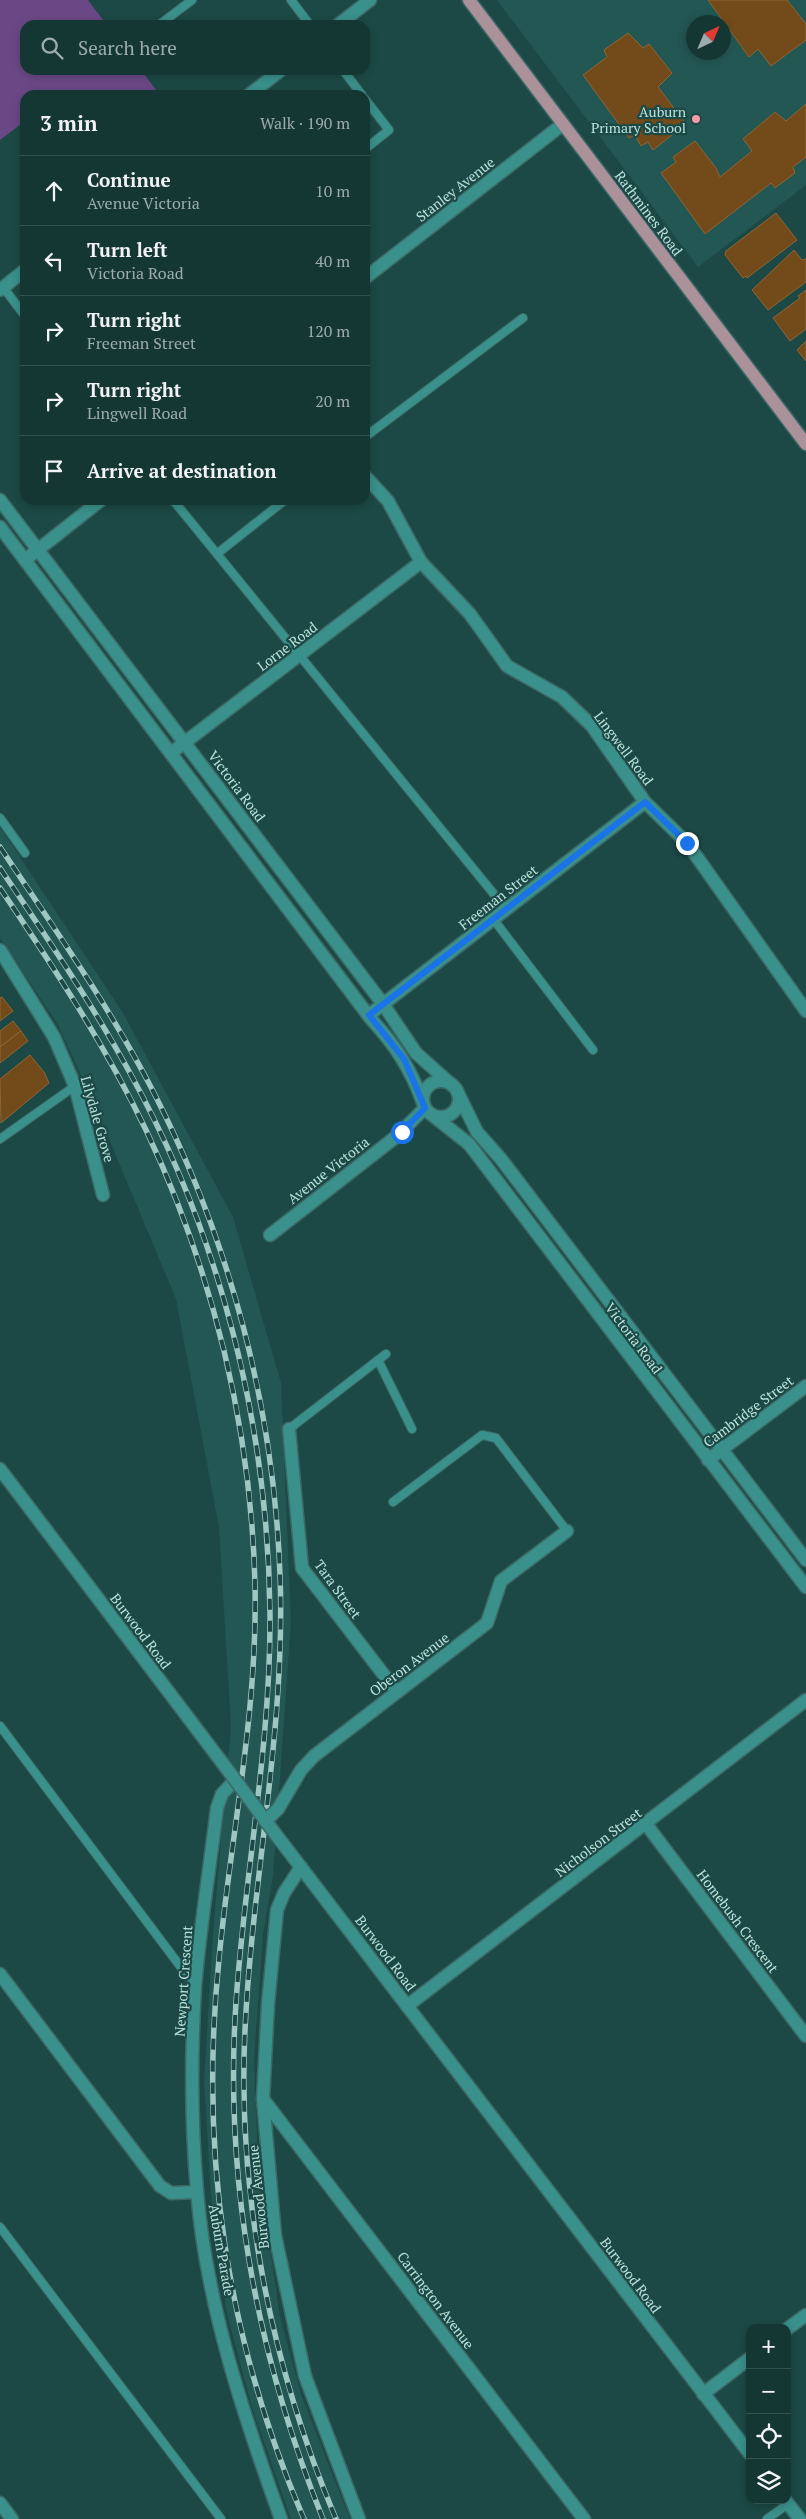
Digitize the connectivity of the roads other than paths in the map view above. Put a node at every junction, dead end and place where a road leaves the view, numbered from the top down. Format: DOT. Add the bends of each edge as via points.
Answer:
graph roads {
  1 [pos="192,0"];
  2 [pos="291,0"];
  3 [pos="370,0"];
  4 [pos="469,0"];
  5 [pos="166,20"];
  6 [pos="306,20"];
  7 [pos="344,20"];
  8 [pos="275,75"];
  9 [pos="348,75"];
  10 [pos="255,90"];
  11 [pos="358,90"];
  12 [pos="370,105"];
  13 [pos="563,124"];
  14 [pos="370,145"];
  15 [pos="20,274"];
  16 [pos="370,274"];
  17 [pos="2,288"];
  18 [pos="20,310"];
  19 [pos="523,318"];
  20 [pos="370,433"];
  21 [pos="806,444"];
  22 [pos="370,481"];
  23 [pos="0,500"];
  24 [pos="95,505"];
  25 [pos="177,505"];
  26 [pos="279,505"];
  27 [pos="0,527"];
  28 [pos="38,550"];
  29 [pos="218,553"];
  30 [pos="25,560"];
  31 [pos="421,562"];
  32 [pos="300,656"];
  33 [pos="185,742"];
  34 [pos="171,753"];
  35 [pos="645,802"];
  36 [pos="0,818"];
  37 [pos="25,854"];
  38 [pos="506,910"];
  39 [pos="494,920"];
  40 [pos="0,950"];
  41 [pos="383,1004"];
  42 [pos="806,1010"];
  43 [pos="369,1015"];
  44 [pos="593,1050"];
  45 [pos="75,1086"];
  46 [pos="454,1088"];
  47 [pos="426,1108"];
  48 [pos="0,1139"];
  49 [pos="103,1195"];
  50 [pos="554,1228"];
  51 [pos="270,1234"];
  52 [pos="540,1239"];
  53 [pos="386,1354"];
  54 [pos="378,1360"];
  55 [pos="806,1386"];
  56 [pos="289,1429"];
  57 [pos="412,1429"];
  58 [pos="721,1450"];
  59 [pos="708,1460"];
  60 [pos="0,1468"];
  61 [pos="393,1502"];
  62 [pos="567,1531"];
  63 [pos="806,1560"];
  64 [pos="806,1587"];
  65 [pos="397,1692"];
  66 [pos="806,1700"];
  67 [pos="0,1726"];
  68 [pos="231,1784"];
  69 [pos="265,1821"];
  70 [pos="646,1824"];
  71 [pos="300,1867"];
  72 [pos="0,1974"];
  73 [pos="196,1986"];
  74 [pos="408,2006"];
  75 [pos="806,2036"];
  76 [pos="263,2099"];
  77 [pos="196,2192"];
  78 [pos="0,2227"];
  79 [pos="806,2314"];
  80 [pos="791,2326"];
  81 [pos="746,2361"];
  82 [pos="703,2394"];
  83 [pos="746,2449"];
  84 [pos="0,2503"];
  85 [pos="785,2504"];
  86 [pos="789,2504"];
  87 [pos="12,2519"];
  88 [pos="221,2519"];
  89 [pos="281,2519"];
  90 [pos="360,2519"];
  91 [pos="584,2519"];
  92 [pos="767,2519"];
  93 [pos="800,2519"];
  1 -- 5 [label="lane"];
  2 -- 6 [label="lane"];
  3 -- 7 [label="street"];
  4 -- 13 [label="main road, Rathmines Road"];
  8 -- 10 [label="street"];
  9 -- 11 [label="lane"];
  12 -- 14 [label="lane" via="389,130"];
  13 -- 16 [label="street, Stanley Avenue"];
  13 -- 21 [label="main road, Rathmines Road"];
  15 -- 17 [label="street"];
  17 -- 18 [label="lane"];
  19 -- 20 [label="lane"];
  22 -- 31 [label="street, Lingwell Road" via="388,500"];
  23 -- 28 [label="street, Victoria Road"];
  24 -- 28 [label="street"];
  25 -- 29 [label="lane"];
  26 -- 29 [label="lane"];
  27 -- 30 [label="street"];
  28 -- 30 [label="street"];
  28 -- 33 [label="street, Victoria Road"];
  29 -- 32 [label="lane"];
  30 -- 34 [label="street"];
  31 -- 32 [label="street, Lorne Road"];
  31 -- 35 [label="street, Lingwell Road" via="470,614 507,666 562,696 592,726"];
  32 -- 33 [label="street, Lorne Road"];
  32 -- 38 [label="lane"];
  33 -- 34 [label="street, Lorne Road"];
  33 -- 41 [label="street, Victoria Road"];
  34 -- 43 [label="street"];
  35 -- 38 [label="street, Freeman Street"];
  35 -- 42 [label="street, Lingwell Road" via="687,843"];
  36 -- 37 [label="lane"];
  38 -- 39 [label="street, Freeman Street"];
  39 -- 41 [label="street, Freeman Street"];
  39 -- 44 [label="lane"];
  40 -- 45 [label="street, Lilydale Grove" via="54,1037"];
  41 -- 43 [label="street, Freeman Street"];
  41 -- 46 [label="street, Victoria Road" via="416,1053"];
  43 -- 47 [label="street" via="401,1054"];
  45 -- 48 [label="lane"];
  45 -- 49 [label="street, Lilydale Grove"];
  46 -- 47 [label="street" via="444,1081 434,1083 426,1089"];
  46 -- 47 [label="street" via="458,1104 452,1113 440,1117"];
  46 -- 50 [label="street, Victoria Road" via="477,1132"];
  47 -- 51 [label="street, Avenue Victoria" via="398,1136"];
  47 -- 52 [label="street, Victoria Road" via="470,1144"];
  50 -- 52 [label="street"];
  50 -- 58 [label="street, Victoria Road"];
  52 -- 59 [label="street, Victoria Road"];
  53 -- 54 [label="lane"];
  54 -- 56 [label="lane"];
  54 -- 57 [label="lane"];
  55 -- 58 [label="street, Cambridge Street"];
  56 -- 65 [label="street, Tara Street" via="302,1568"];
  58 -- 59 [label="street, Cambridge Street"];
  58 -- 63 [label="street, Victoria Road"];
  59 -- 64 [label="street, Victoria Road"];
  60 -- 68 [label="street, Burwood Road, bridge" via="227,1770"];
  61 -- 62 [label="lane" via="482,1436 496,1438"];
  62 -- 65 [label="street, Oberon Avenue" via="501,1580 487,1623"];
  65 -- 69 [label="street, Oberon Avenue, bridge" via="309,1761 278,1809"];
  66 -- 70 [label="street, Nicholson Street"];
  67 -- 73 [label="lane"];
  68 -- 69 [label="street, Burwood Road, bridge"];
  68 -- 73 [label="street, Newport Crescent" via="220,1796 217,1808"];
  69 -- 71 [label="street, Burwood Road, bridge"];
  70 -- 74 [label="street, Nicholson Street"];
  70 -- 75 [label="street, Homebush Crescent"];
  71 -- 74 [label="street, Burwood Road"];
  71 -- 76 [label="street, Burwood Avenue" via="281,1898 276,1916"];
  72 -- 77 [label="street, Auburn Parade" via="160,2186 171,2193"];
  73 -- 77 [label="street, Newport Crescent" via="192,2102"];
  74 -- 82 [label="street, Burwood Road"];
  76 -- 90 [label="street, Burwood Avenue" via="275,2235 305,2376"];
  76 -- 91 [label="street, Carrington Avenue"];
  77 -- 89 [label="street, Auburn Parade" via="204,2248 229,2359"];
  78 -- 88 [label="lane"];
  79 -- 80 [label="street"];
  81 -- 82 [label="street"];
  82 -- 83 [label="street, Burwood Road"];
  84 -- 87 [label="street"];
  85 -- 92 [label="lane"];
  86 -- 93 [label="street"];
}
